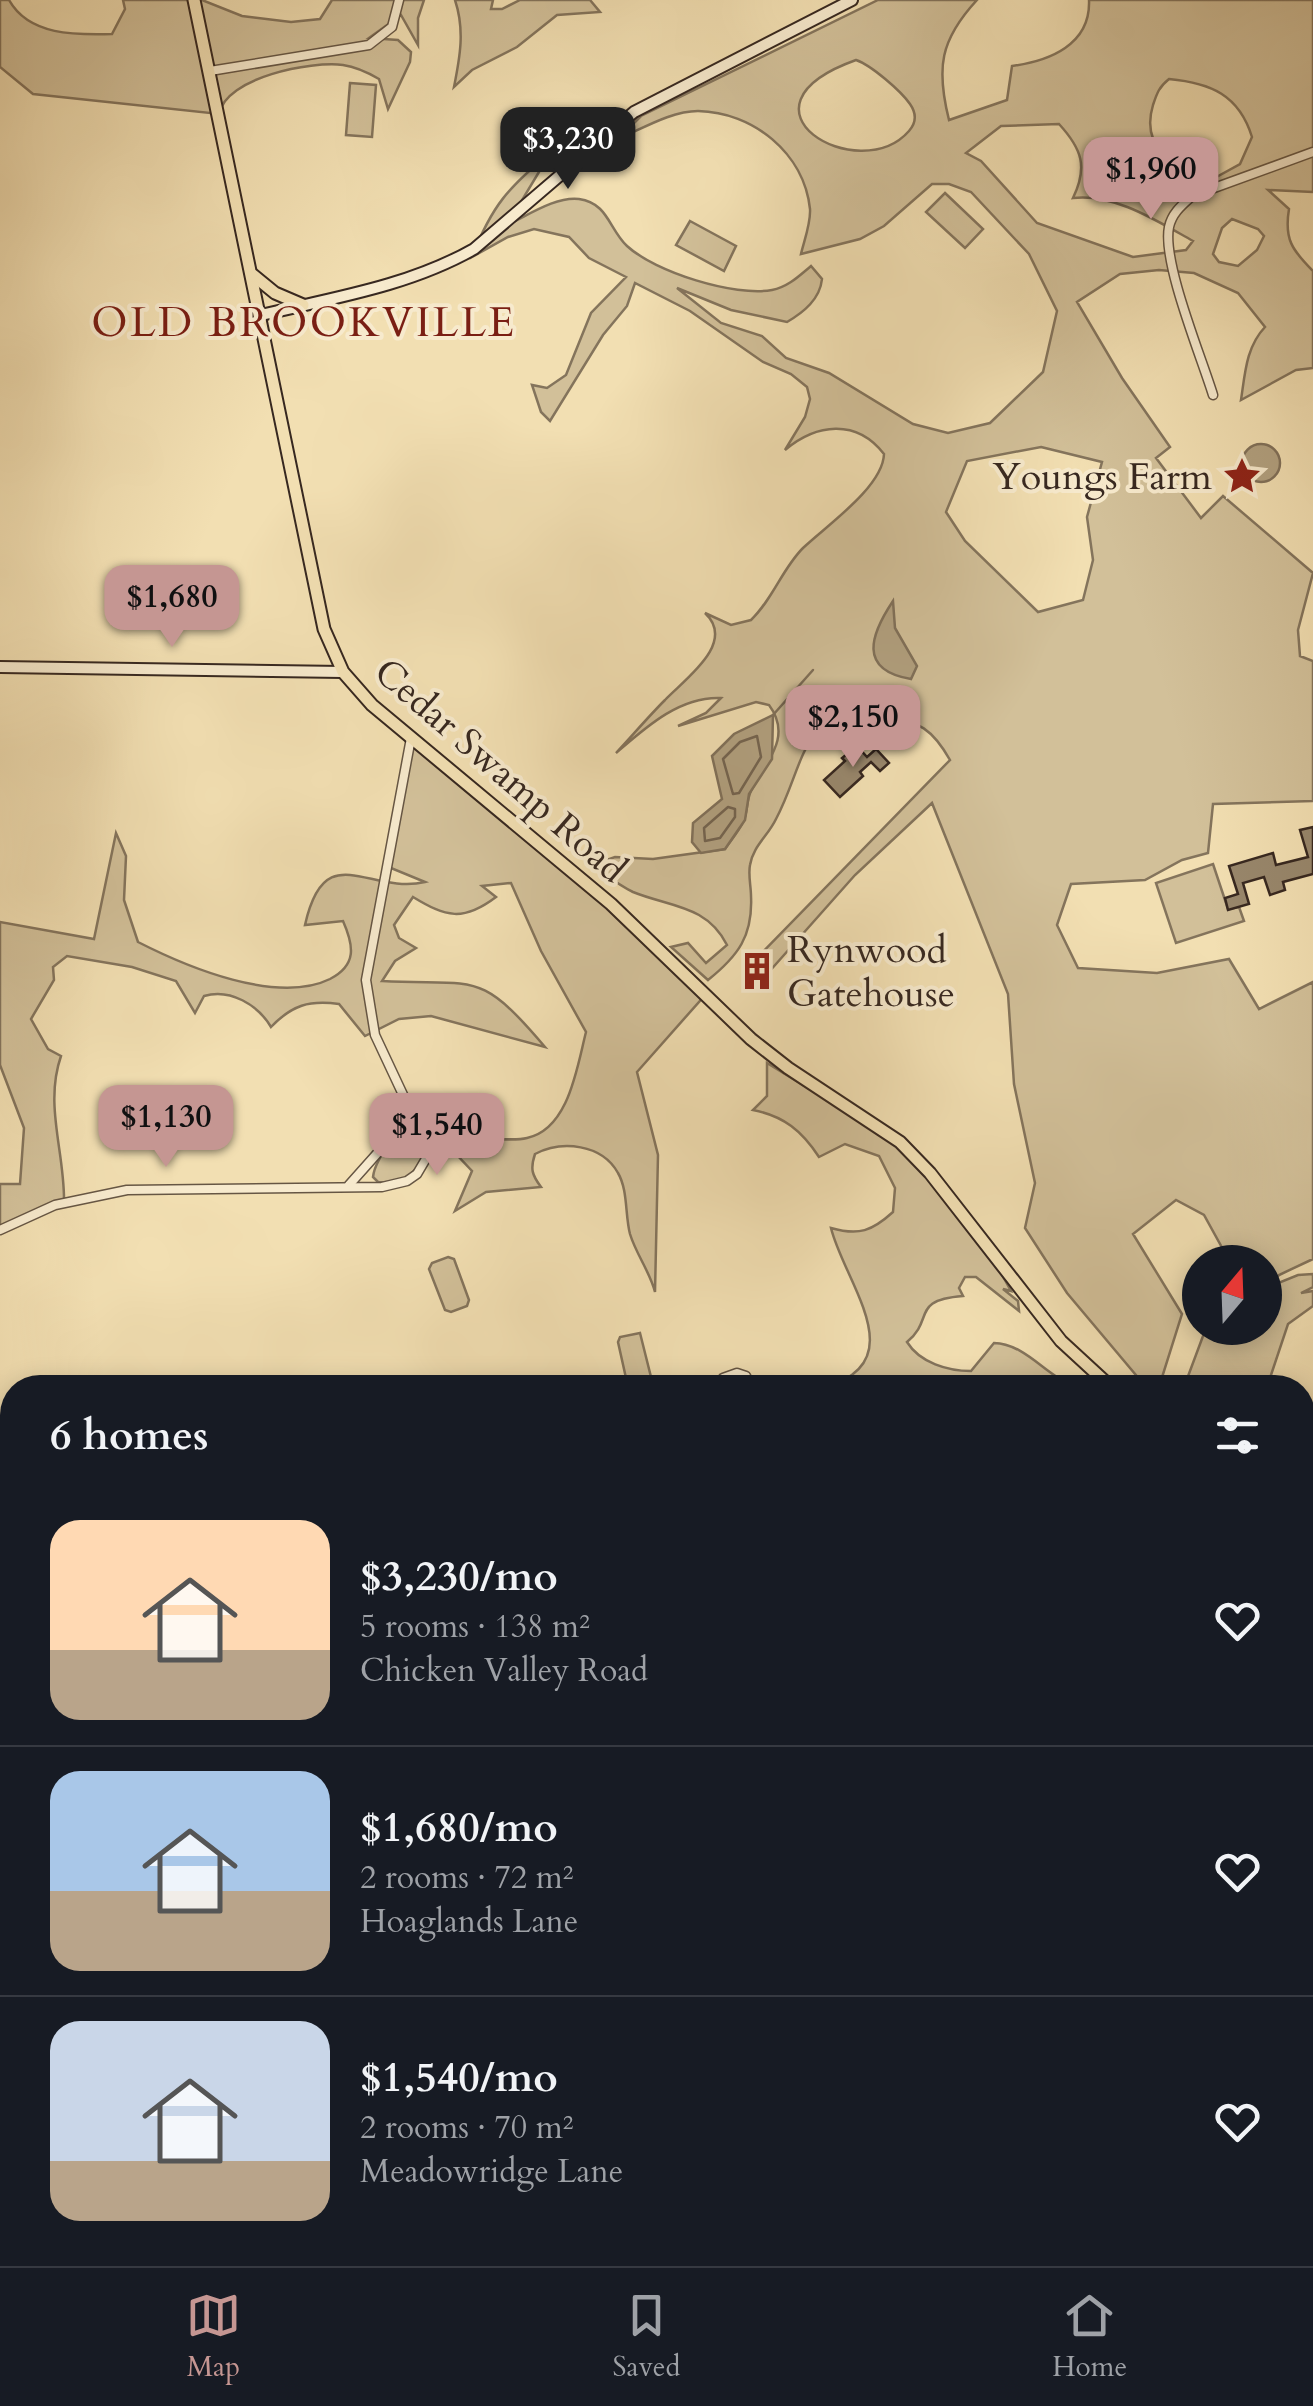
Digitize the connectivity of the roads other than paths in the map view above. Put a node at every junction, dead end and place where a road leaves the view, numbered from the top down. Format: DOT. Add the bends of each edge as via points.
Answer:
graph roads {
  1 [pos="194,0"];
  2 [pos="400,0"];
  3 [pos="852,0"];
  4 [pos="210,71"];
  5 [pos="1313,152"];
  6 [pos="253,275"];
  7 [pos="303,305"];
  8 [pos="261,315"];
  9 [pos="1213,394"];
  10 [pos="0,667"];
  11 [pos="342,672"];
  12 [pos="411,738"];
  13 [pos="405,1099"];
  14 [pos="349,1184"];
  15 [pos="0,1230"];
  16 [pos="1099,1375"];
  1 -- 4 [label="main road, Cedar Swamp Road"];
  2 -- 4 [label="street" via="392,28 369,44"];
  3 -- 7 [label="main road" via="646,104 452,261"];
  4 -- 6 [label="main road, Cedar Swamp Road"];
  5 -- 9 [label="street" via="1192,196 1169,224 1171,258"];
  6 -- 7 [label="main road"];
  6 -- 8 [label="main road, Cedar Swamp Road"];
  7 -- 8 [label="main road"];
  8 -- 11 [label="main road, Cedar Swamp Road" via="324,629"];
  10 -- 11 [label="main road"];
  11 -- 12 [label="main road, Cedar Swamp Road"];
  12 -- 13 [label="street" via="366,980 375,1035"];
  12 -- 16 [label="main road, Cedar Swamp Road" via="611,904 752,1039 900,1142 1045,1323"];
  13 -- 14 [label="street" via="390,1138"];
  13 -- 14 [label="street" via="426,1131 421,1168 396,1185"];
  14 -- 15 [label="street" via="127,1190 55,1205"];
}
